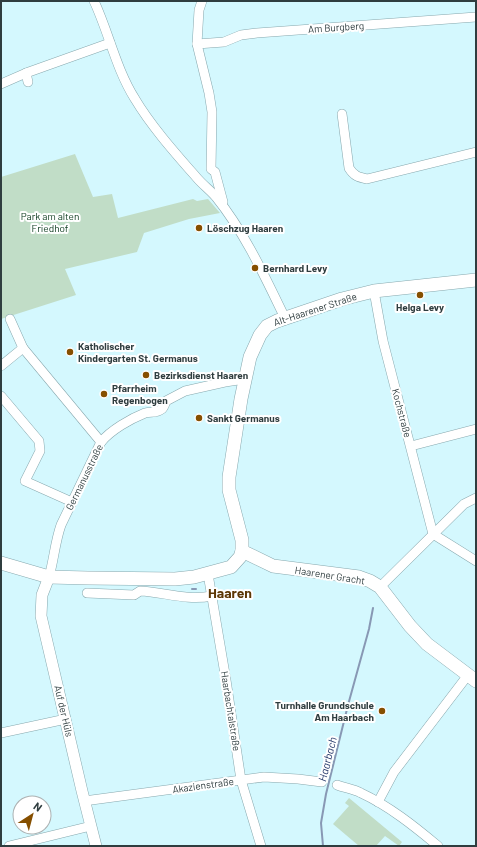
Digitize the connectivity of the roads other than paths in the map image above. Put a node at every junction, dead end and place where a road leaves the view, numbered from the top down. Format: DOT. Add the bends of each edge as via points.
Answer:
graph roads {
  1 [pos="94,1"];
  2 [pos="202,1"];
  3 [pos="476,17"];
  4 [pos="110,43"];
  5 [pos="197,44"];
  6 [pos="1,84"];
  7 [pos="342,114"];
  8 [pos="476,152"];
  9 [pos="211,169"];
  10 [pos="196,178"];
  11 [pos="225,209"];
  12 [pos="476,280"];
  13 [pos="374,291"];
  14 [pos="10,318"];
  15 [pos="285,318"];
  16 [pos="24,348"];
  17 [pos="1,366"];
  18 [pos="245,379"];
  19 [pos="1,396"];
  20 [pos="476,429"];
  21 [pos="101,442"];
  22 [pos="411,446"];
  23 [pos="476,498"];
  24 [pos="72,502"];
  25 [pos="433,534"];
  26 [pos="242,551"];
  27 [pos="476,561"];
  28 [pos="1,562"];
  29 [pos="208,574"];
  30 [pos="49,577"];
  31 [pos="139,585"];
  32 [pos="157,585"];
  33 [pos="380,588"];
  34 [pos="88,593"];
  35 [pos="212,596"];
  36 [pos="472,678"];
  37 [pos="66,719"];
  38 [pos="1,732"];
  39 [pos="242,780"];
  40 [pos="322,782"];
  41 [pos="337,786"];
  42 [pos="84,801"];
  43 [pos="378,802"];
  44 [pos="91,826"];
  45 [pos="8,846"];
  46 [pos="96,846"];
  47 [pos="261,846"];
  48 [pos="438,846"];
  1 -- 4 [label="street"];
  2 -- 5 [label="street"];
  3 -- 5 [label="street, Am Burgberg" via="257,33 241,35 224,42"];
  4 -- 6 [label="street" via="27,78"];
  4 -- 10 [label="street" via="123,78 135,99"];
  5 -- 9 [label="street" via="212,112"];
  7 -- 8 [label="street" via="349,168 358,178 367,179"];
  9 -- 10 [label="street"];
  9 -- 11 [label="street" via="215,172"];
  10 -- 11 [label="street"];
  11 -- 15 [label="street" via="261,269"];
  12 -- 13 [label="main road, Alt-Haarener Straße"];
  13 -- 15 [label="main road, Alt-Haarener Straße"];
  13 -- 22 [label="street, Kochstraße"];
  14 -- 16 [label="street"];
  15 -- 18 [label="main road, Alt-Haarener Straße" via="270,324 260,335 250,357"];
  16 -- 17 [label="street"];
  16 -- 21 [label="street"];
  18 -- 21 [label="street, Germanusstraße" via="185,391 166,401 163,408 156,413 146,412 115,429"];
  18 -- 26 [label="main road, Alt-Haarener Straße" via="229,477 229,490 242,540"];
  19 -- 24 [label="street" via="39,441 40,452 25,481"];
  20 -- 22 [label="street"];
  21 -- 24 [label="street, Germanusstraße"];
  22 -- 25 [label="street, Kochstraße"];
  23 -- 25 [label="street" via="464,504"];
  24 -- 30 [label="street, Germanusstraße" via="57,537"];
  25 -- 27 [label="street"];
  25 -- 33 [label="street"];
  26 -- 29 [label="main road" via="231,567"];
  26 -- 33 [label="main road, Haarener Gracht" via="273,566 359,577"];
  28 -- 30 [label="main road"];
  29 -- 32 [label="main road"];
  29 -- 35 [label="street, Haarbachtalstraße"];
  30 -- 31 [label="main road"];
  30 -- 37 [label="street, Auf der Hüls" via="42,595 42,616"];
  31 -- 32 [label="main road"];
  31 -- 34 [label="street" via="134,595"];
  32 -- 35 [label="street" via="163,595 201,598"];
  33 -- 36 [label="main road, Haarener Gracht" via="427,644"];
  35 -- 39 [label="street, Haarbachtalstraße"];
  36 -- 43 [label="street" via="394,772"];
  37 -- 38 [label="street"];
  37 -- 42 [label="street, Auf der Hüls"];
  39 -- 40 [label="street, Akazienstraße" via="264,777"];
  39 -- 42 [label="street, Akazienstraße"];
  39 -- 47 [label="street, Haarbachtalstraße"];
  41 -- 43 [label="street" via="360,792"];
  42 -- 44 [label="street, Auf der Hüls"];
  43 -- 48 [label="street"];
  44 -- 45 [label="street"];
  44 -- 46 [label="street, Auf der Hüls"];
}
